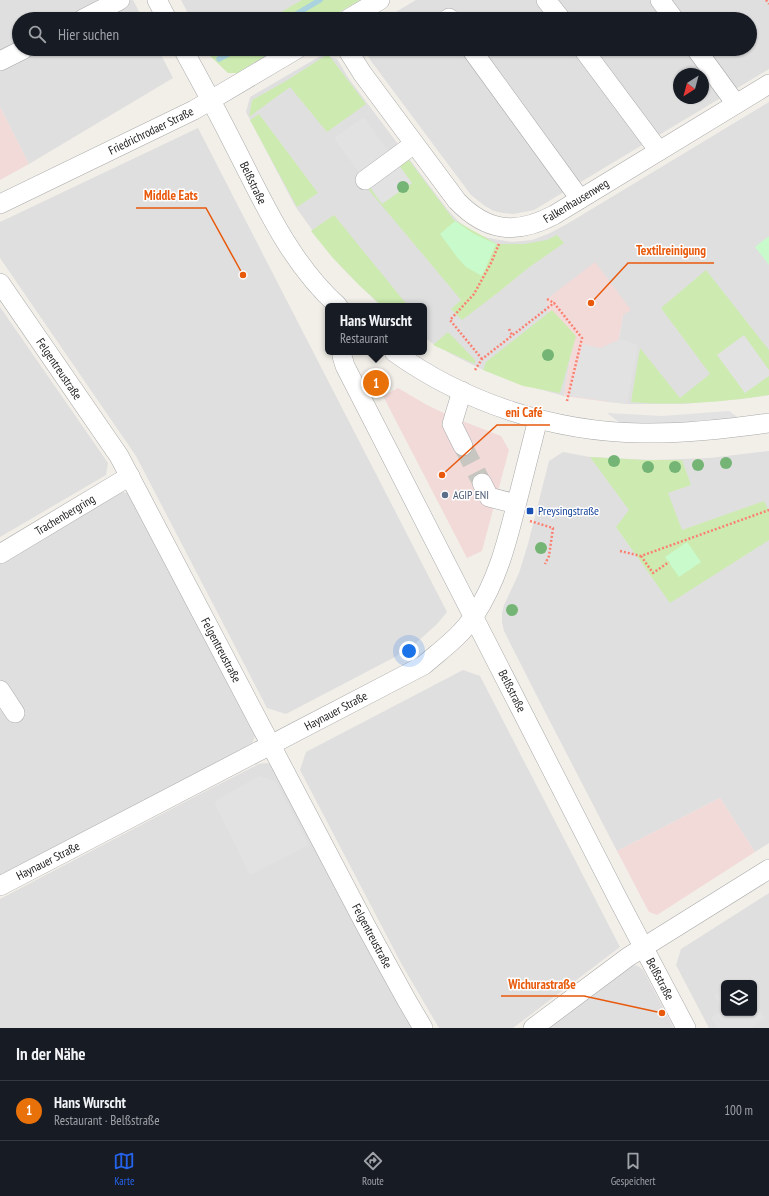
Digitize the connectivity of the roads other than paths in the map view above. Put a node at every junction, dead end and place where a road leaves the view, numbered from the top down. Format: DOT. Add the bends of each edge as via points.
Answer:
graph roads {
  1 [pos="120,0"];
  2 [pos="157,0"];
  3 [pos="380,0"];
  4 [pos="546,0"];
  5 [pos="660,0"];
  6 [pos="97,12"];
  7 [pos="163,12"];
  8 [pos="360,12"];
  9 [pos="555,12"];
  10 [pos="669,12"];
  11 [pos="12,55"];
  12 [pos="187,56"];
  13 [pos="286,56"];
  14 [pos="352,56"];
  15 [pos="476,56"];
  16 [pos="588,56"];
  17 [pos="701,56"];
  18 [pos="0,61"];
  19 [pos="769,84"];
  20 [pos="211,100"];
  21 [pos="736,104"];
  22 [pos="414,144"];
  23 [pos="659,151"];
  24 [pos="365,180"];
  25 [pos="580,199"];
  26 [pos="0,204"];
  27 [pos="0,283"];
  28 [pos="335,303"];
  29 [pos="342,355"];
  30 [pos="398,355"];
  31 [pos="462,391"];
  32 [pos="538,419"];
  33 [pos="769,423"];
  34 [pos="463,446"];
  35 [pos="130,476"];
  36 [pos="482,483"];
  37 [pos="516,504"];
  38 [pos="0,554"];
  39 [pos="474,617"];
  40 [pos="0,690"];
  41 [pos="15,713"];
  42 [pos="271,745"];
  43 [pos="769,868"];
  44 [pos="0,886"];
  45 [pos="643,947"];
  46 [pos="423,1028"];
  47 [pos="532,1028"];
  48 [pos="686,1028"];
  1 -- 6 [label="street"];
  2 -- 7 [label="street"];
  3 -- 8 [label="street"];
  4 -- 9 [label="street"];
  5 -- 10 [label="street"];
  11 -- 18 [label="street"];
  12 -- 20 [label="street, Belßstraße"];
  13 -- 20 [label="street, Friedrichrodaer Straße"];
  14 -- 22 [label="street, Falkenhausenweg"];
  15 -- 25 [label="street"];
  16 -- 23 [label="street"];
  17 -- 21 [label="street"];
  19 -- 21 [label="street, Falkenhausenweg"];
  20 -- 26 [label="street, Friedrichrodaer Straße"];
  20 -- 28 [label="street, Belßstraße" via="271,220 308,274"];
  21 -- 23 [label="street, Falkenhausenweg"];
  22 -- 24 [label="street"];
  22 -- 25 [label="street, Falkenhausenweg" via="467,212 492,225 505,228 528,226 554,215"];
  23 -- 25 [label="street, Falkenhausenweg"];
  27 -- 35 [label="street, Felgentreustraße" via="119,456"];
  29 -- 39 [label="street, Belßstraße" via="345,366"];
  30 -- 31 [label="street" via="438,380"];
  31 -- 32 [label="street" via="498,407"];
  31 -- 34 [label="street" via="452,424"];
  32 -- 33 [label="street" via="599,431 642,434 728,429"];
  32 -- 37 [label="street, Haynauer Straße"];
  35 -- 38 [label="street, Trachenbergring"];
  35 -- 42 [label="street, Felgentreustraße"];
  36 -- 37 [label="street" via="489,497"];
  37 -- 39 [label="street, Haynauer Straße" via="500,564"];
  39 -- 42 [label="street, Haynauer Straße" via="452,642 424,665"];
  39 -- 45 [label="street, Belßstraße"];
  40 -- 41 [label="street"];
  42 -- 44 [label="street, Haynauer Straße"];
  42 -- 46 [label="street, Felgentreustraße" via="367,928"];
  43 -- 45 [label="street"];
  45 -- 47 [label="street"];
  45 -- 48 [label="street, Belßstraße"];
}
